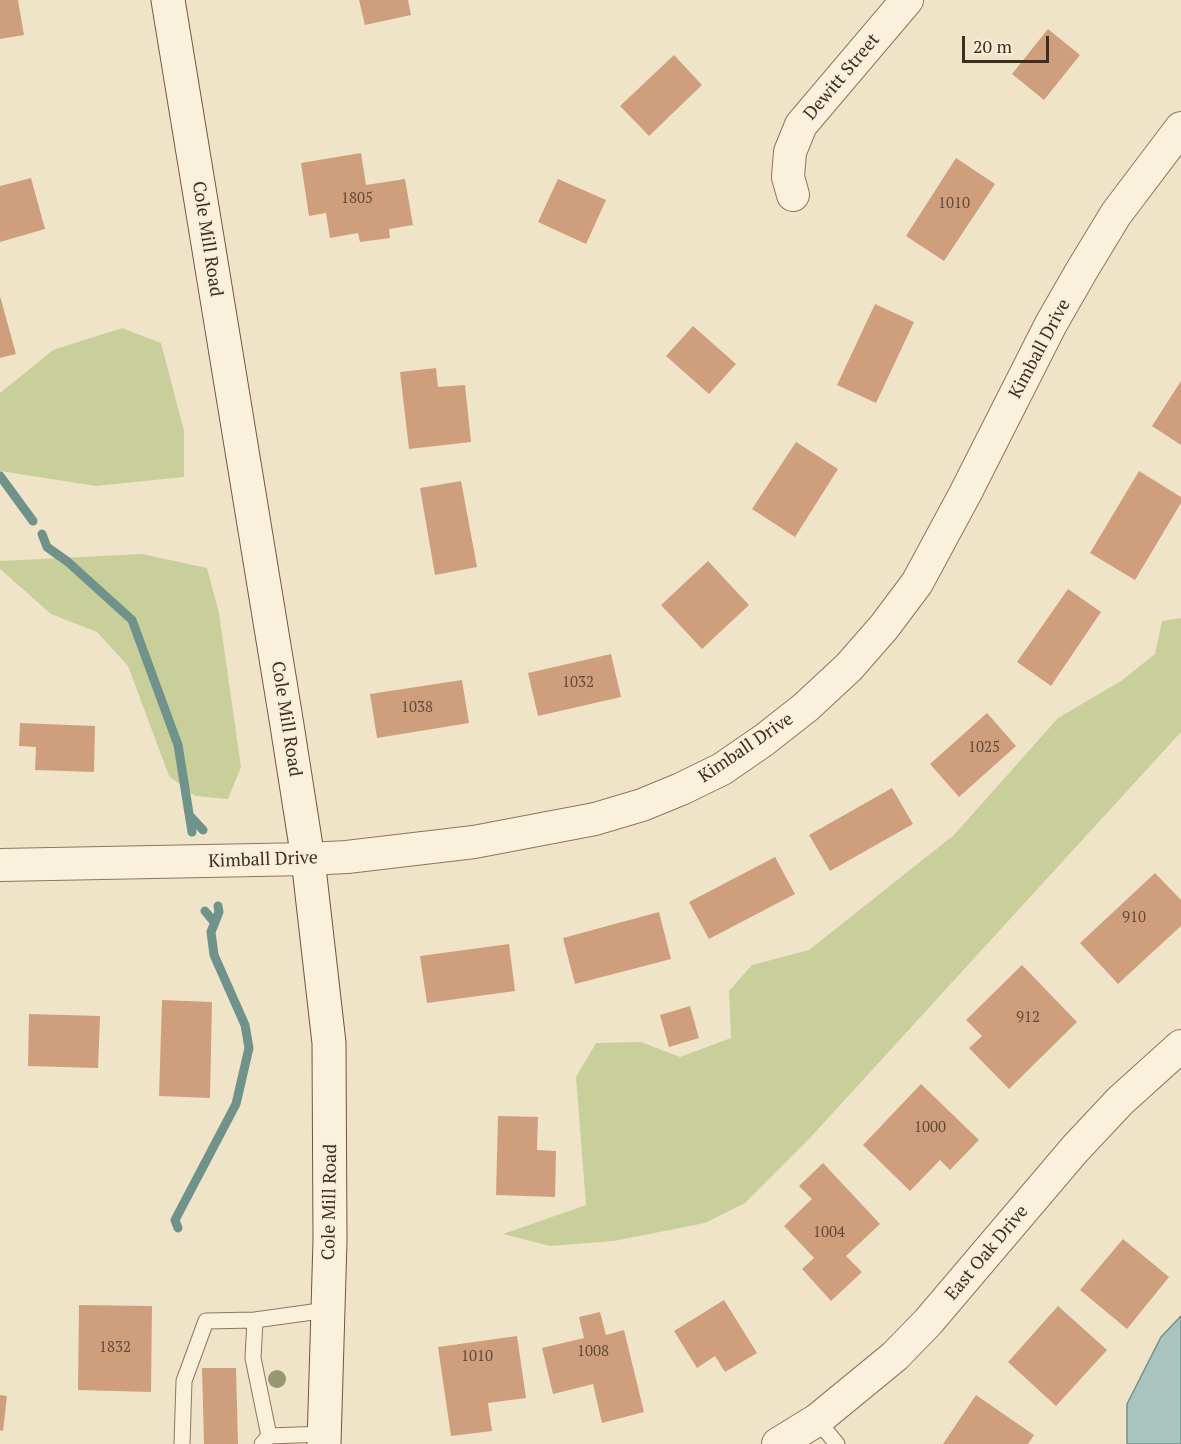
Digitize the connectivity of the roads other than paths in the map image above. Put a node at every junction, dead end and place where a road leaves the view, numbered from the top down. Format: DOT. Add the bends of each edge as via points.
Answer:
graph roads {
  1 [pos="168,0"];
  2 [pos="907,0"];
  3 [pos="1181,128"];
  4 [pos="793,195"];
  5 [pos="308,859"];
  6 [pos="0,865"];
  7 [pos="1181,1046"];
  8 [pos="327,1310"];
  9 [pos="255,1320"];
  10 [pos="817,1420"];
  11 [pos="324,1439"];
  12 [pos="266,1440"];
  13 [pos="182,1444"];
  14 [pos="778,1444"];
  15 [pos="837,1444"];
  1 -- 5 [label="street, Cole Mill Road"];
  2 -- 4 [label="street, Dewitt Street" via="801,125 790,152 788,177"];
  3 -- 5 [label="street, Kimball Drive" via="1116,214 1082,270 917,583 856,659 806,707 722,769 633,808 474,842"];
  5 -- 6 [label="street, Kimball Drive"];
  5 -- 8 [label="street, Cole Mill Road" via="329,1043"];
  7 -- 10 [label="street, East Oak Drive" via="1083,1141 895,1356"];
  8 -- 9 [label="lane"];
  8 -- 11 [label="street, Cole Mill Road"];
  9 -- 12 [label="lane" via="253,1358"];
  9 -- 13 [label="lane" via="206,1321 184,1381"];
  10 -- 14 [label="street, East Oak Drive"];
  10 -- 15 [label="lane"];
  11 -- 12 [label="lane"];
}
